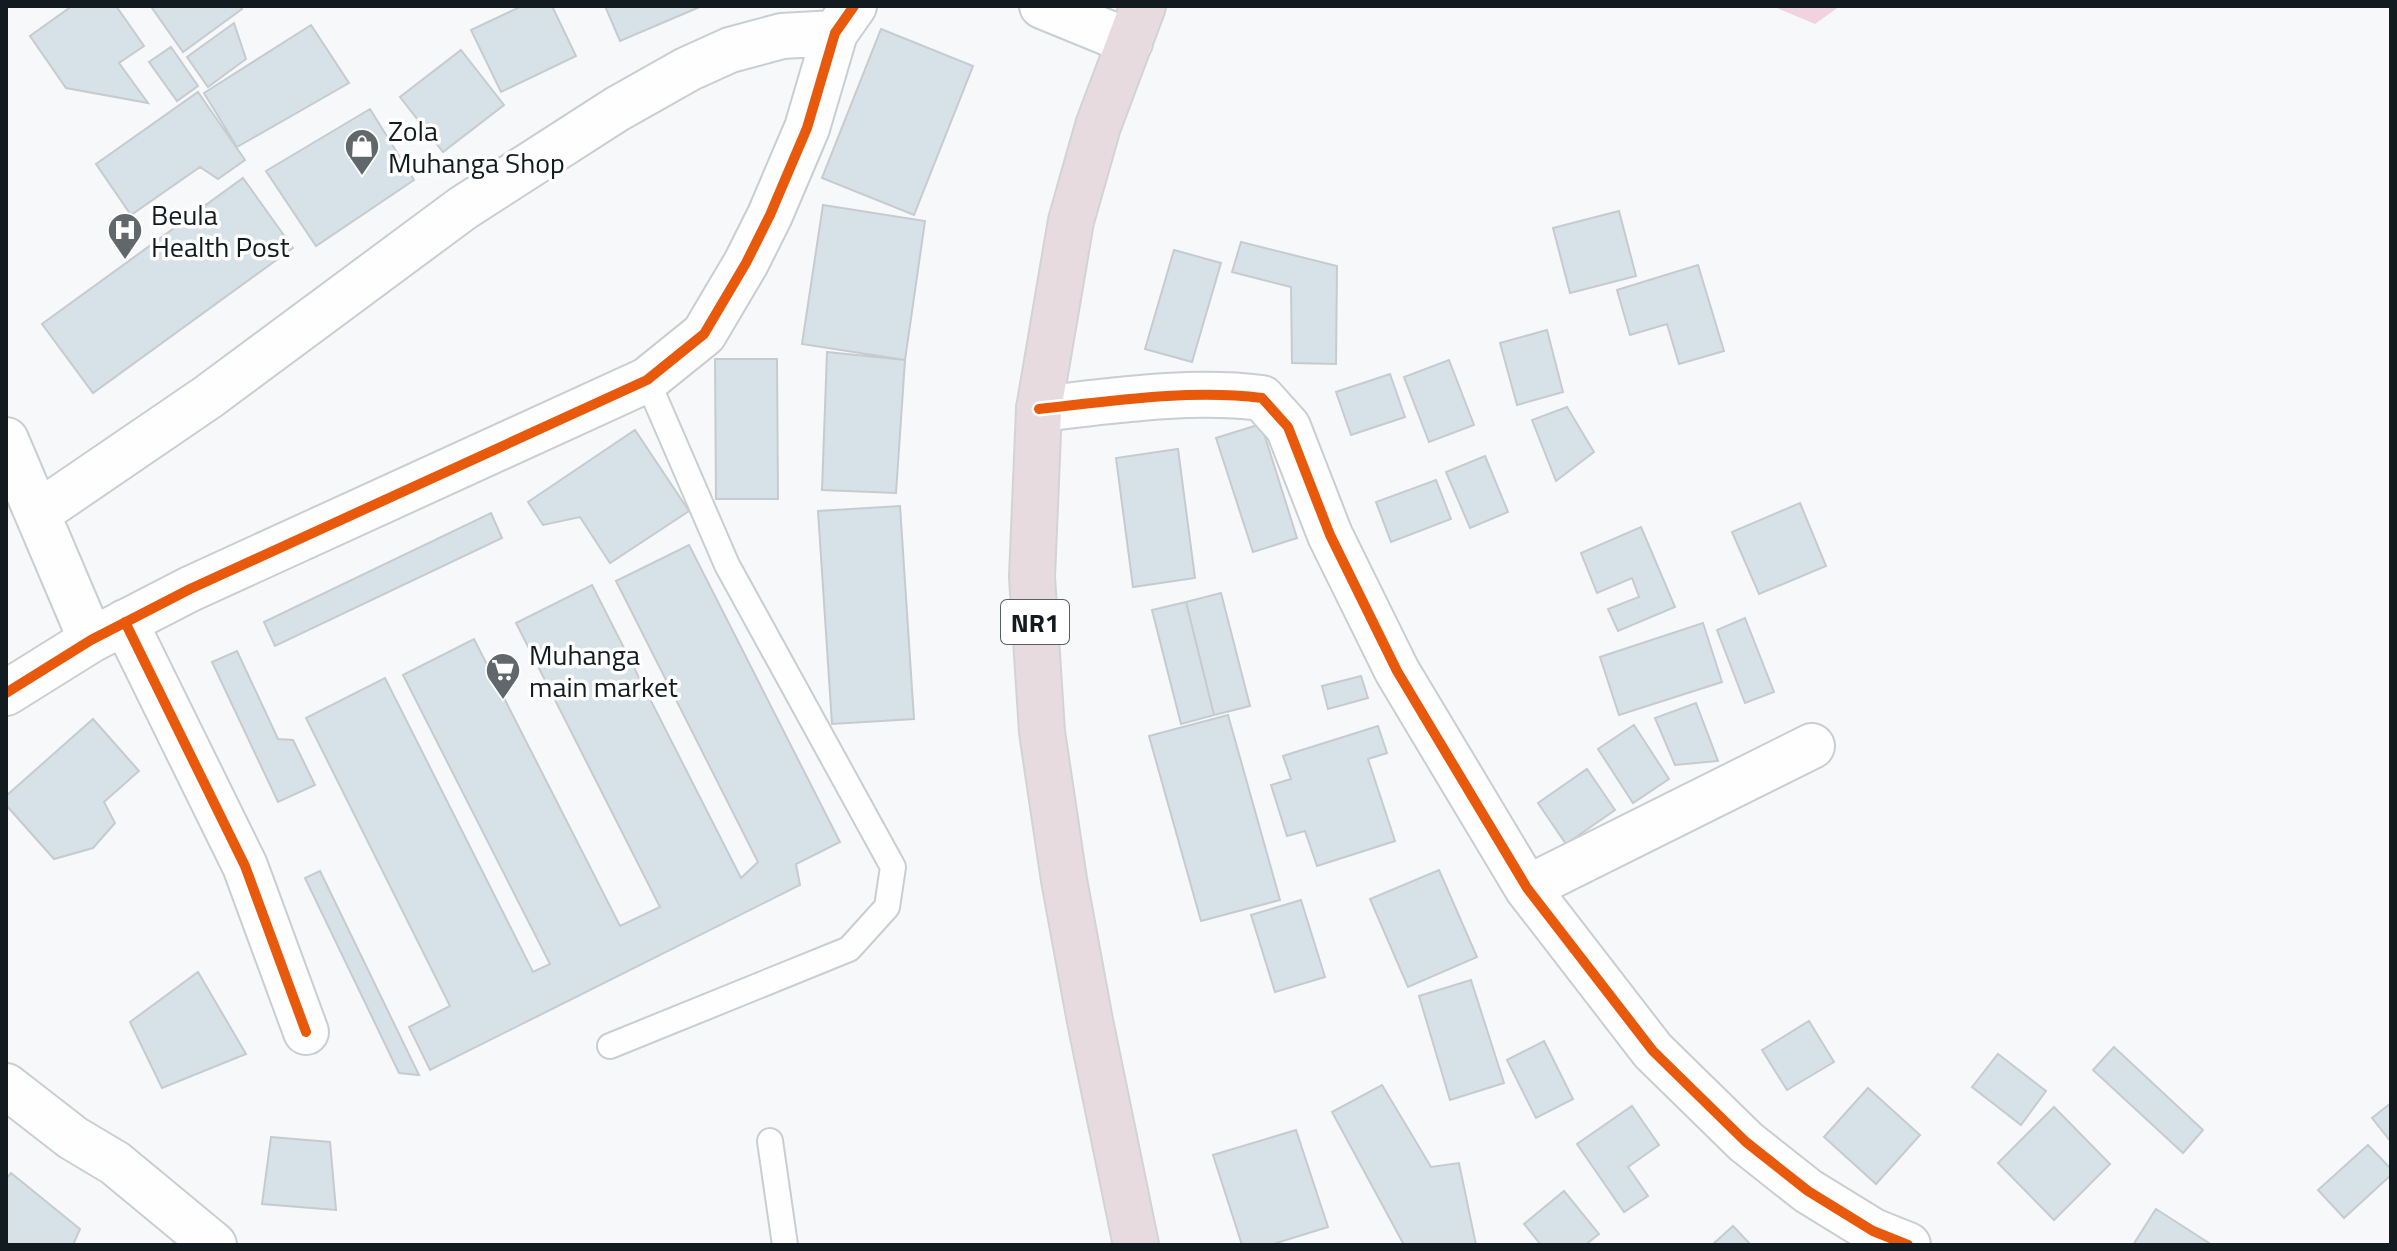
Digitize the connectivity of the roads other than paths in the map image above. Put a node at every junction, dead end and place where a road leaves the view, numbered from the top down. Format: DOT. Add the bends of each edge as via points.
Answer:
graph roads {
  1 [pos="1042,6"];
  2 [pos="845,19"];
  3 [pos="1137,24"];
  4 [pos="647,380"];
  5 [pos="1039,409"];
  6 [pos="6,440"];
  7 [pos="38,513"];
  8 [pos="108,631"];
  9 [pos="6,693"];
  10 [pos="1812,746"];
  11 [pos="1527,888"];
  12 [pos="306,1032"];
  13 [pos="610,1046"];
  14 [pos="6,1086"];
  15 [pos="770,1141"];
  16 [pos="214,1245"];
  17 [pos="785,1245"];
  18 [pos="1136,1245"];
  19 [pos="1908,1245"];
  1 -- 3 [label="street"];
  2 -- 4 [label="street" via="807,128 746,263 704,334"];
  2 -- 7 [label="street" via="730,50 617,109 463,208 208,397"];
  3 -- 5 [label="highway, NR1" via="1098,126 1071,221"];
  4 -- 8 [label="street"];
  4 -- 13 [label="lane" via="727,565 893,867 887,907 849,949"];
  5 -- 11 [label="street" via="1226,394 1262,398 1288,427 1330,535 1397,671"];
  5 -- 18 [label="highway, NR1" via="1032,577 1042,732 1087,1006"];
  6 -- 7 [label="street"];
  7 -- 8 [label="street"];
  8 -- 9 [label="street"];
  8 -- 12 [label="street" via="245,866"];
  10 -- 11 [label="street"];
  11 -- 19 [label="street" via="1653,1051 1746,1142 1808,1191 1873,1231"];
  14 -- 16 [label="street" via="115,1163"];
  15 -- 17 [label="lane"];
}
